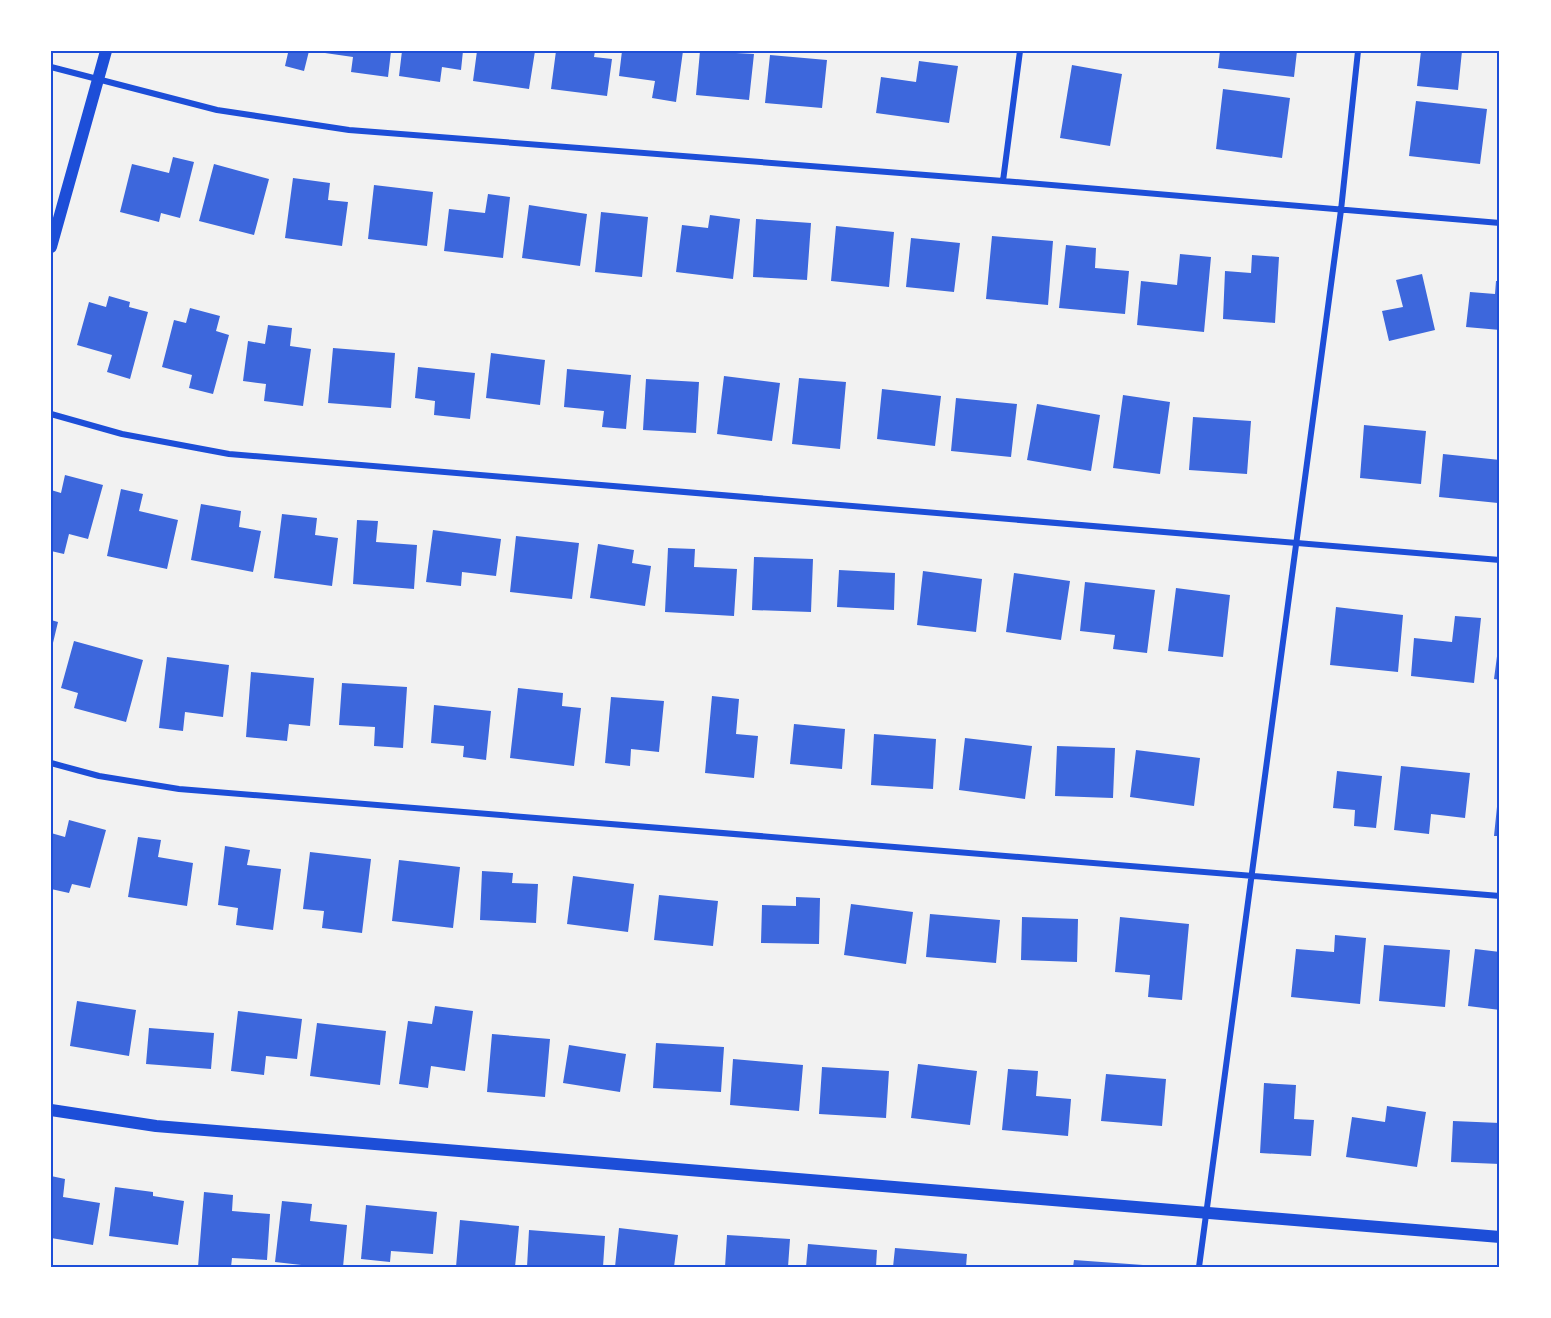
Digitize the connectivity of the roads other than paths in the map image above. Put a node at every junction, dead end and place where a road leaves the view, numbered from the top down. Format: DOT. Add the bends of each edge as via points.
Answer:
graph roads {
  1 [pos="106,51"];
  2 [pos="1020,51"];
  3 [pos="1358,51"];
  4 [pos="51,67"];
  5 [pos="98,80"];
  6 [pos="1003,181"];
  7 [pos="1341,210"];
  8 [pos="1500,223"];
  9 [pos="51,247"];
  10 [pos="51,414"];
  11 [pos="1297,543"];
  12 [pos="1500,560"];
  13 [pos="51,763"];
  14 [pos="1252,875"];
  15 [pos="1500,896"];
  16 [pos="51,1110"];
  17 [pos="1207,1213"];
  18 [pos="1500,1237"];
  19 [pos="1199,1267"];
  1 -- 5 [label="main road"];
  2 -- 6 [label="street"];
  3 -- 7 [label="street"];
  4 -- 5 [label="street"];
  5 -- 6 [label="street" via="218,110 349,130"];
  5 -- 9 [label="main road"];
  6 -- 7 [label="street"];
  7 -- 8 [label="street"];
  7 -- 11 [label="street"];
  10 -- 11 [label="street" via="122,434 229,454"];
  11 -- 12 [label="street"];
  11 -- 14 [label="street"];
  13 -- 14 [label="street" via="99,776 179,789"];
  14 -- 15 [label="street"];
  14 -- 17 [label="street"];
  16 -- 17 [label="main road" via="168,1127"];
  17 -- 18 [label="main road"];
  17 -- 19 [label="street"];
}
